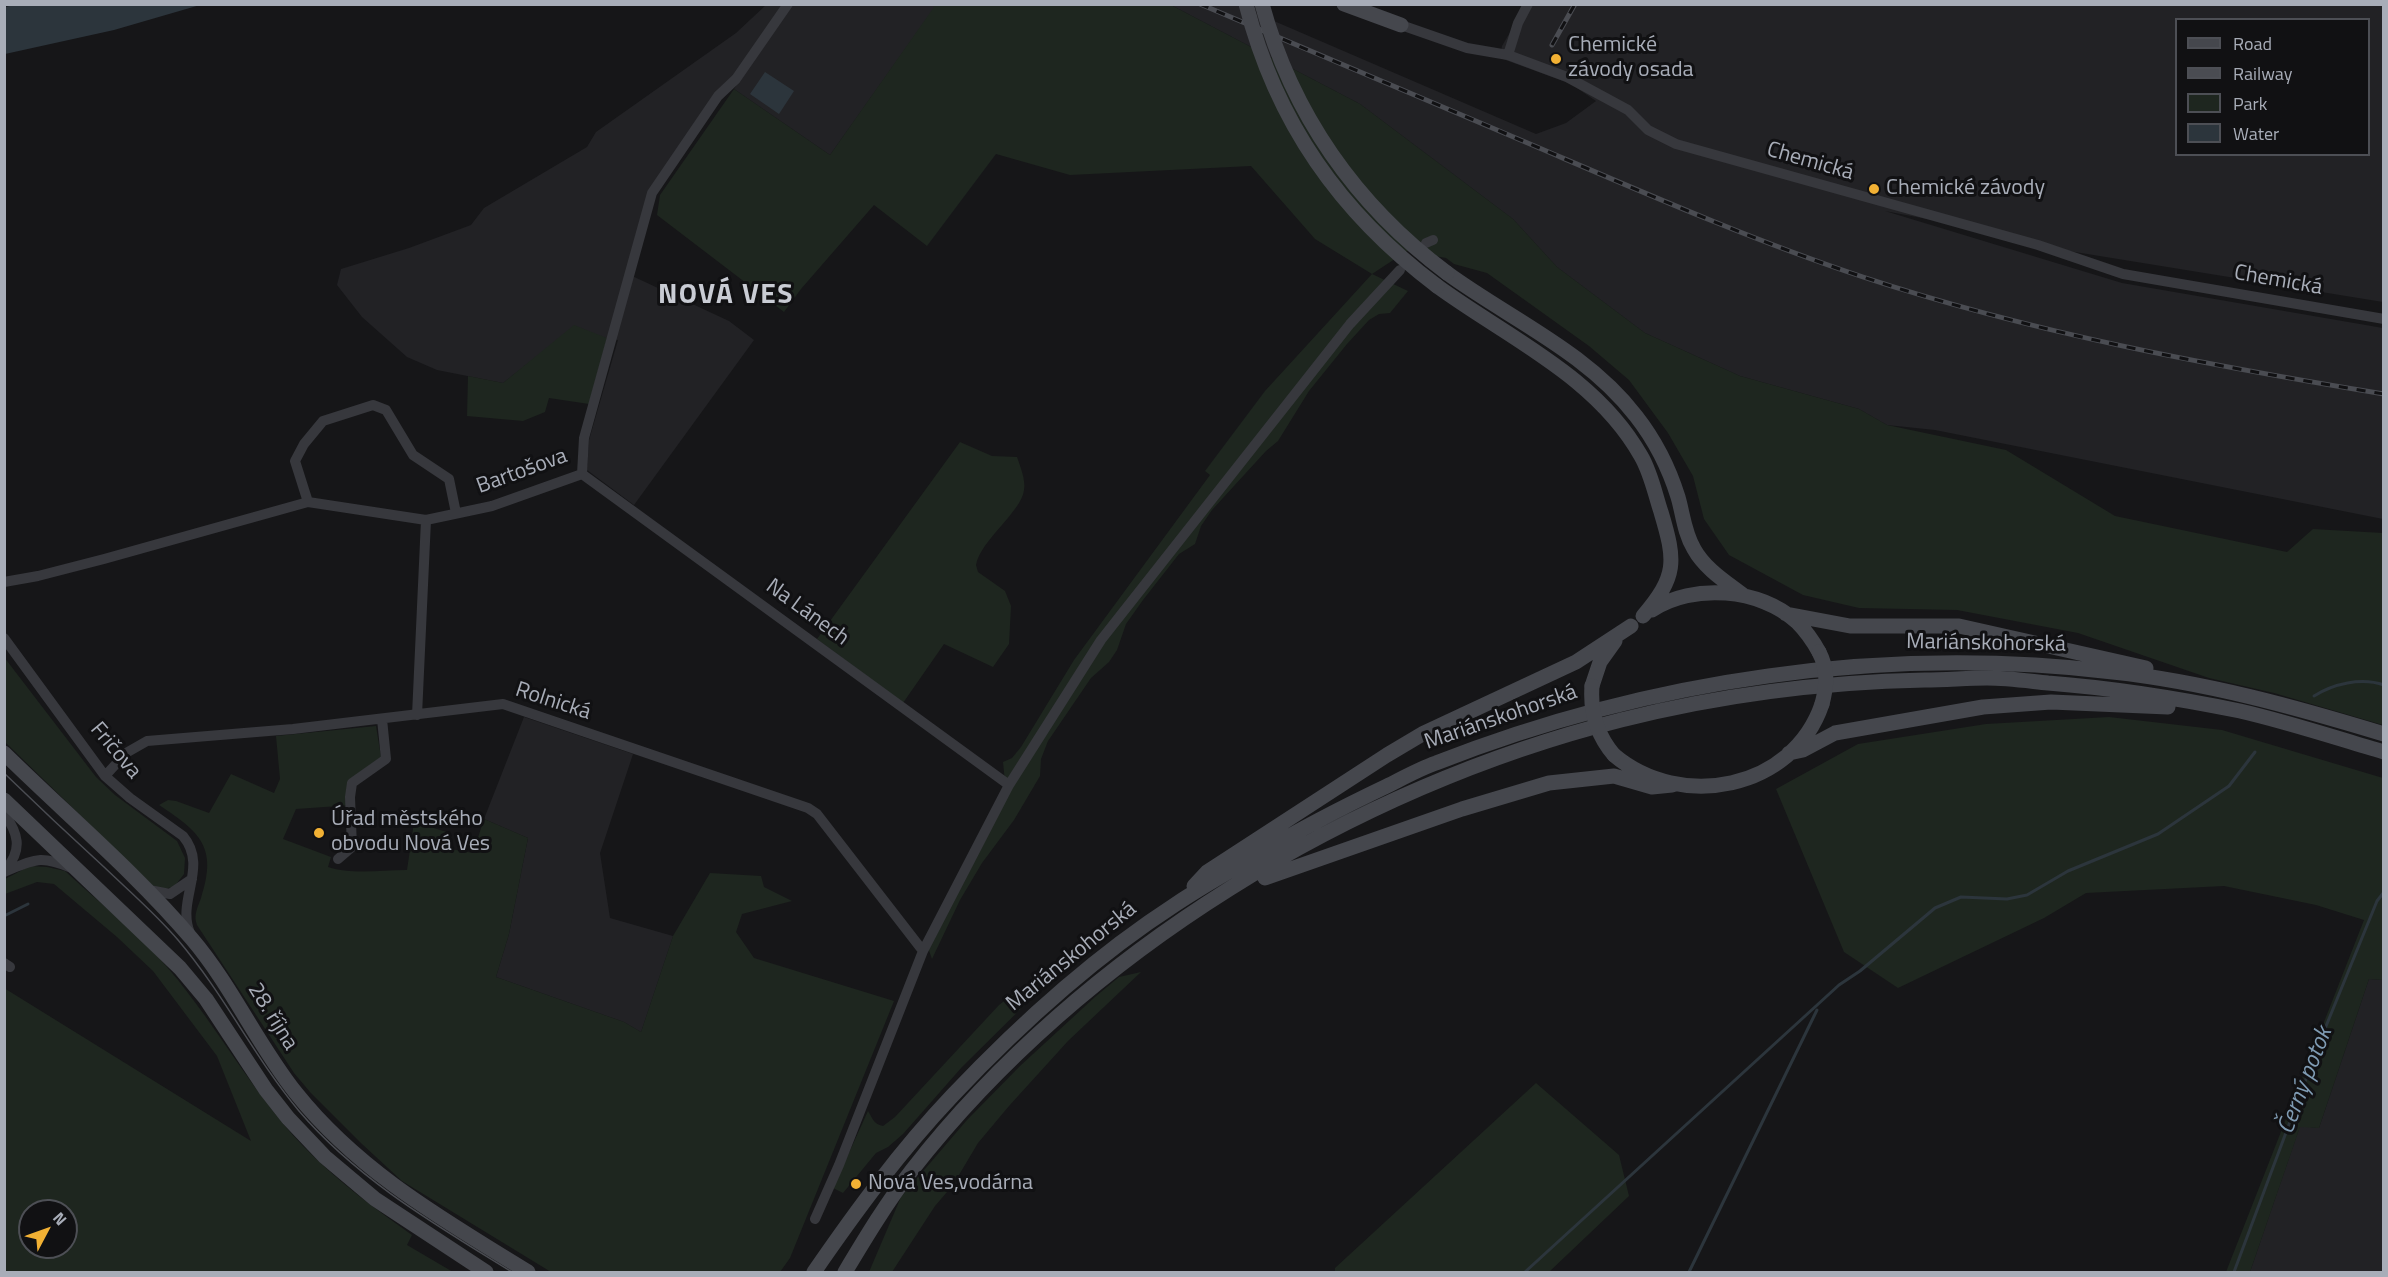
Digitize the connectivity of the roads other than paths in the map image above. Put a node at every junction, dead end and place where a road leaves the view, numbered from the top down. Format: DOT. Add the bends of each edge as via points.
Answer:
graph roads {
  1 [pos="788,4"];
  2 [pos="1246,4"];
  3 [pos="1262,4"];
  4 [pos="1344,4"];
  5 [pos="1357,4"];
  6 [pos="1528,4"];
  7 [pos="1401,25"];
  8 [pos="1508,55"];
  9 [pos="1400,270"];
  10 [pos="2384,319"];
  11 [pos="582,474"];
  12 [pos="308,502"];
  13 [pos="456,513"];
  14 [pos="426,520"];
  15 [pos="4,582"];
  16 [pos="1743,595"];
  17 [pos="1786,614"];
  18 [pos="1644,616"];
  19 [pos="1631,626"];
  20 [pos="4,638"];
  21 [pos="2209,687"];
  22 [pos="2243,712"];
  23 [pos="417,715"];
  24 [pos="382,719"];
  25 [pos="2384,734"];
  26 [pos="2384,752"];
  27 [pos="4,753"];
  28 [pos="1789,753"];
  29 [pos="105,776"];
  30 [pos="1009,785"];
  31 [pos="1672,785"];
  32 [pos="4,800"];
  33 [pos="4,813"];
  34 [pos="338,859"];
  35 [pos="76,870"];
  36 [pos="4,872"];
  37 [pos="192,879"];
  38 [pos="144,888"];
  39 [pos="1175,904"];
  40 [pos="1185,917"];
  41 [pos="194,941"];
  42 [pos="923,951"];
  43 [pos="815,1219"];
  44 [pos="486,1272"];
  45 [pos="528,1272"];
  46 [pos="814,1272"];
  47 [pos="845,1272"];
  1 -- 11 [label="street, Bartošova" via="736,79 718,96 652,193 584,438"];
  2 -- 18 [label="main road, bridge" via="1268,74 1286,114 1345,201 1408,264 1596,397 1631,439 1649,475 1671,555 1669,580"];
  3 -- 16 [label="main road, bridge" via="1285,73 1339,168 1390,227 1416,250 1560,347 1623,400 1647,432 1668,471 1694,550 1708,567"];
  4 -- 7 [label="main road"];
  5 -- 7 [label="main road"];
  6 -- 8 [label="street"];
  7 -- 8 [label="street, Chemická" via="1467,48"];
  8 -- 10 [label="street, Chemická" via="1567,77 1628,110 1648,130 1676,144 2038,245 2123,274"];
  9 -- 30 [label="street" via="1350,324 1101,640"];
  11 -- 13 [label="street, Bartošova" via="492,506"];
  11 -- 30 [label="street, Na Lánech"];
  12 -- 13 [label="street" via="295,461 304,444 323,421 373,405 386,410 413,455 449,479"];
  12 -- 14 [label="street, Bartošova"];
  12 -- 15 [label="street, Bartošova" via="104,559"];
  13 -- 14 [label="street, Bartošova"];
  14 -- 23 [label="street"];
  16 -- 17 [label="main road"];
  16 -- 18 [label="main road" via="1714,593 1680,598"];
  17 -- 21 [label="main road" via="1850,626 1959,626 2160,671"];
  17 -- 28 [label="main road, bridge" via="1804,630 1826,667 1822,704 1812,729"];
  18 -- 19 [label="main road"];
  19 -- 31 [label="main road, bridge" via="1603,657 1592,686 1594,718 1614,755 1635,771"];
  19 -- 39 [label="main road" via="1576,662 1448,721 1386,755 1207,872"];
  20 -- 29 [label="street, Fričova"];
  21 -- 25 [label="main road, Mariánskohorská"];
  21 -- 39 [label="main road, Mariánskohorská" via="2114,672 1995,663 1886,664 1770,675 1669,692 1567,717 1433,764 1315,820"];
  22 -- 26 [label="main road, Mariánskohorská"];
  22 -- 28 [label="main road" via="2051,702 1983,707 1835,733"];
  22 -- 40 [label="main road, Mariánskohorská" via="2110,688 1989,678 1838,684 1674,708 1571,733 1440,780 1321,835"];
  23 -- 24 [label="street, Rolnická"];
  23 -- 42 [label="street, Rolnická" via="503,704 808,808 817,814"];
  24 -- 29 [label="street, Rolnická" via="147,741 126,753"];
  24 -- 34 [label="street" via="386,759 352,783 351,847"];
  27 -- 38 [label="main road, 28. října"];
  28 -- 31 [label="main road" via="1769,768 1734,782 1709,787"];
  29 -- 37 [label="street, Fričova" via="186,840 194,861"];
  30 -- 42 [label="street"];
  31 -- 40 [label="main road" via="1652,787 1614,776 1549,783 1278,872 1203,914"];
  32 -- 35 [label="main road, 28. října"];
  33 -- 36 [label="street" via="14,830 17,846 14,860"];
  35 -- 36 [label="street" via="41,859"];
  35 -- 44 [label="main road, 28. října" via="180,968 206,999 273,1100 325,1157 375,1199"];
  37 -- 38 [label="street" via="170,894"];
  37 -- 41 [label="street, Fričova" via="185,912"];
  38 -- 41 [label="main road, 28. října"];
  39 -- 46 [label="main road, Mariánskohorská" via="1080,976 972,1075 868,1194"];
  40 -- 47 [label="main road, Mariánskohorská" via="1065,1011 1006,1066 912,1170"];
  41 -- 45 [label="main road, 28. října" via="283,1077 339,1140 401,1192"];
  42 -- 43 [label="street"];
}
